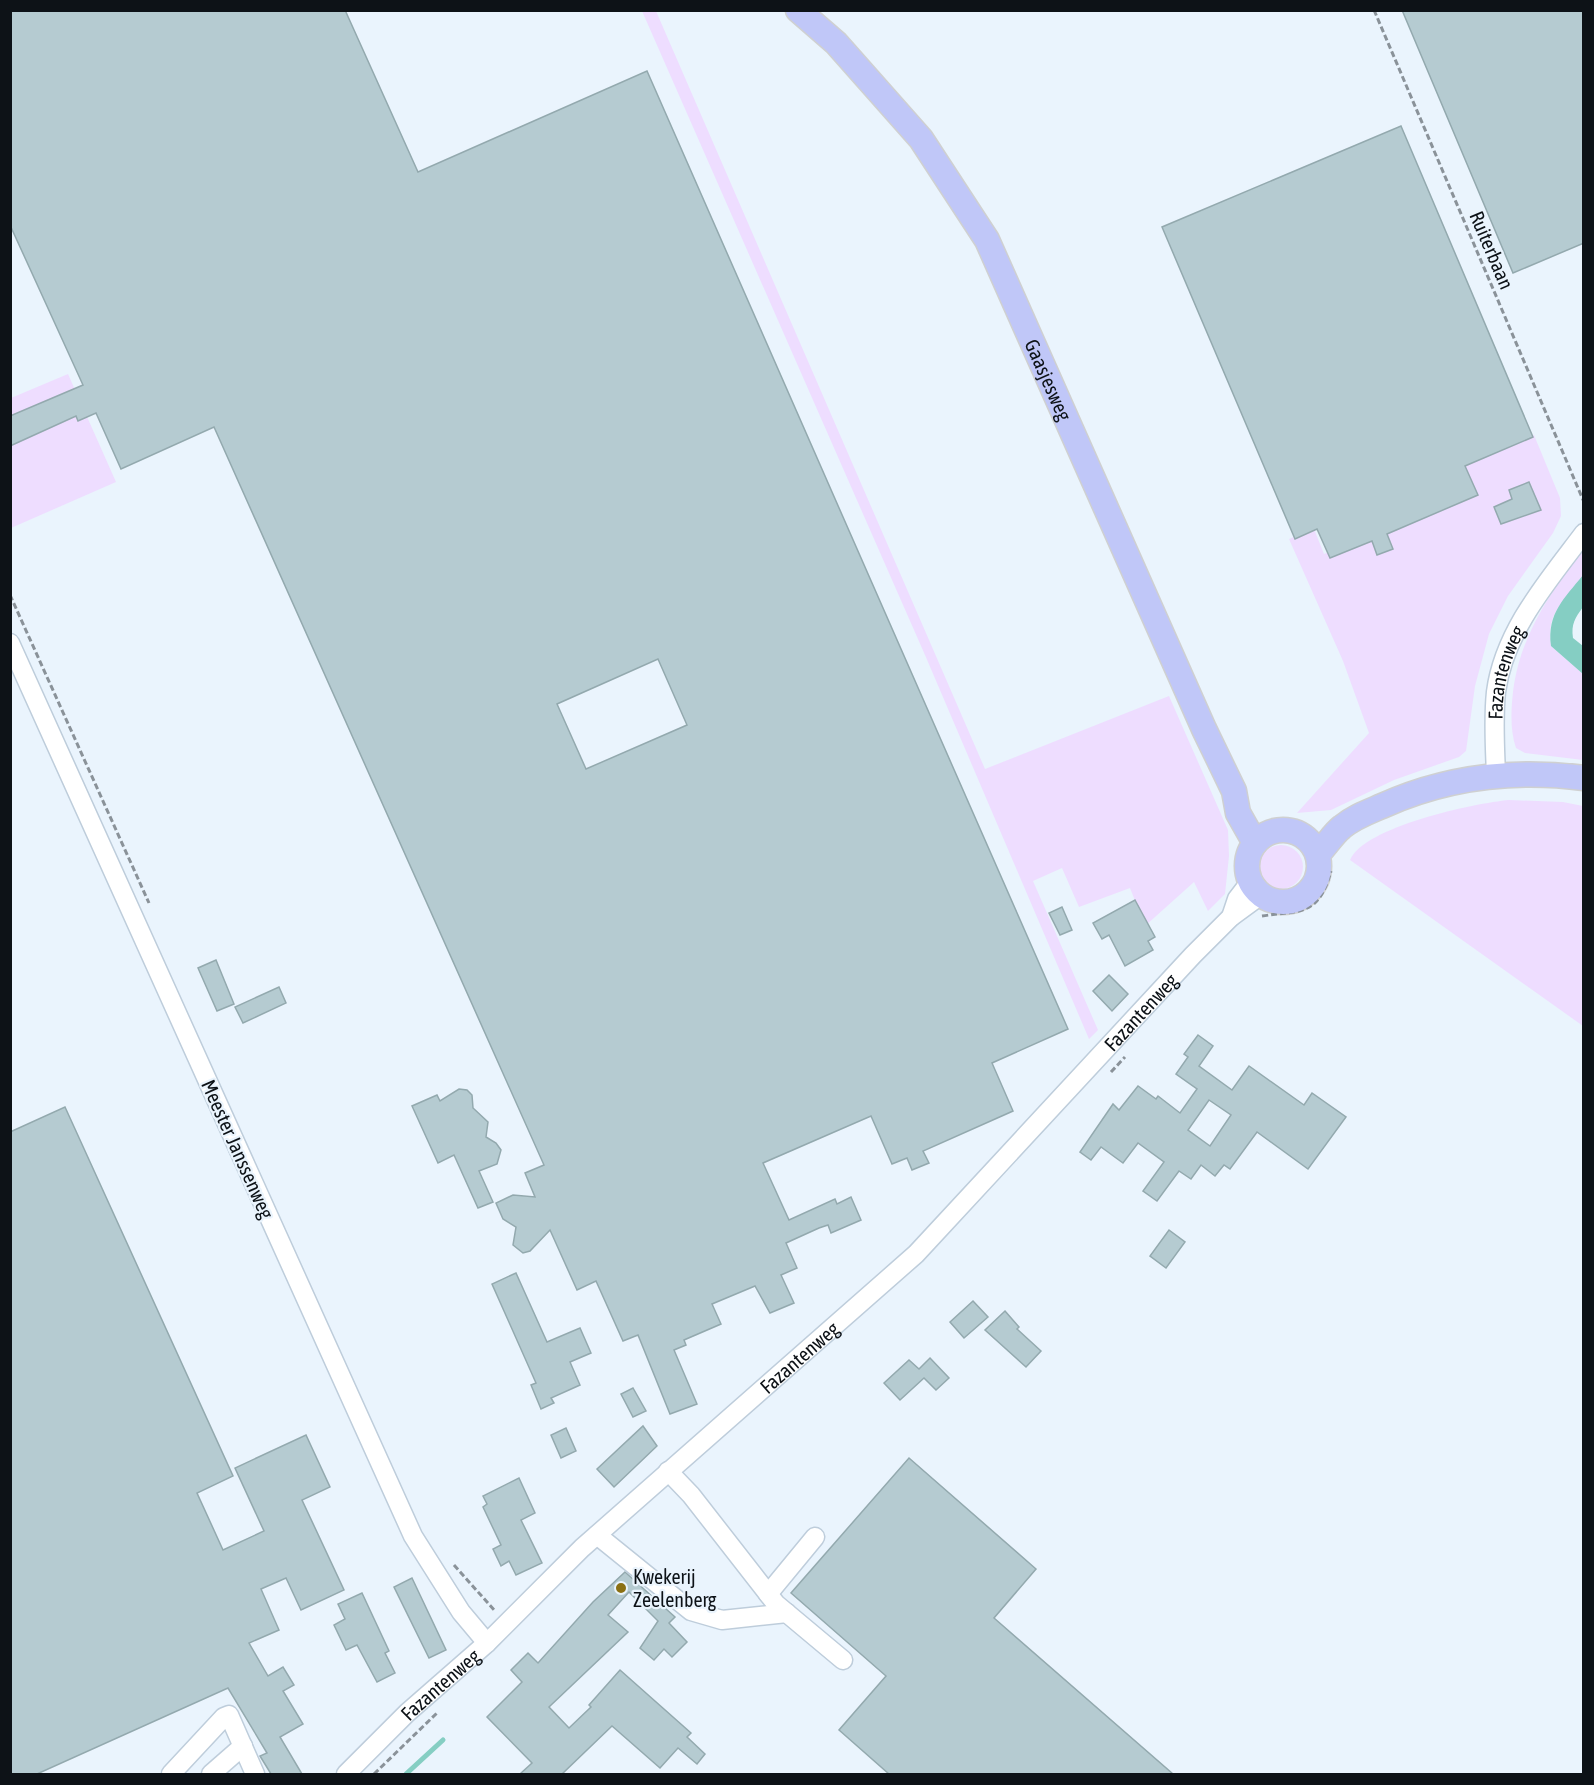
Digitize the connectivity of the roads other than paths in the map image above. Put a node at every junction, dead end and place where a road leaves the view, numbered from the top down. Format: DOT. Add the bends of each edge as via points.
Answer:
graph roads {
  1 [pos="798,10"];
  2 [pos="1584,533"];
  3 [pos="10,643"];
  4 [pos="1496,775"];
  5 [pos="1584,778"];
  6 [pos="1263,837"];
  7 [pos="1312,846"];
  8 [pos="1256,889"];
  9 [pos="668,1472"];
  10 [pos="597,1535"];
  11 [pos="815,1537"];
  12 [pos="768,1594"];
  13 [pos="787,1613"];
  14 [pos="487,1642"];
  15 [pos="843,1660"];
  16 [pos="243,1746"];
  17 [pos="171,1774"];
  18 [pos="211,1774"];
  19 [pos="255,1774"];
  20 [pos="346,1774"];
  1 -- 6 [label="main road, Gaasjesweg" via="836,43 921,139 987,240 1204,729 1234,791 1252,808"];
  2 -- 4 [label="street, Fazantenweg" via="1531,604 1504,662 1494,719"];
  3 -- 14 [label="street, Meester Janssenweg" via="413,1536 461,1612"];
  4 -- 5 [label="main road" via="1539,773"];
  4 -- 7 [label="main road" via="1434,786 1393,801 1339,829 1333,840"];
  6 -- 7 [label="main road" via="1289,830"];
  6 -- 8 [label="main road" via="1247,861"];
  7 -- 8 [label="main road" via="1319,864 1316,881 1306,895 1280,903"];
  8 -- 9 [label="street, Fazantenweg" via="1237,899 1231,917 916,1254"];
  9 -- 10 [label="street, Fazantenweg"];
  9 -- 12 [label="street" via="691,1494"];
  10 -- 13 [label="street" via="691,1611 722,1620"];
  10 -- 14 [label="street, Fazantenweg"];
  11 -- 12 [label="street"];
  12 -- 13 [label="street"];
  13 -- 15 [label="street"];
  14 -- 20 [label="street, Fazantenweg"];
  16 -- 17 [label="street" via="230,1715 224,1717"];
  16 -- 18 [label="street"];
  16 -- 19 [label="street"];
}
